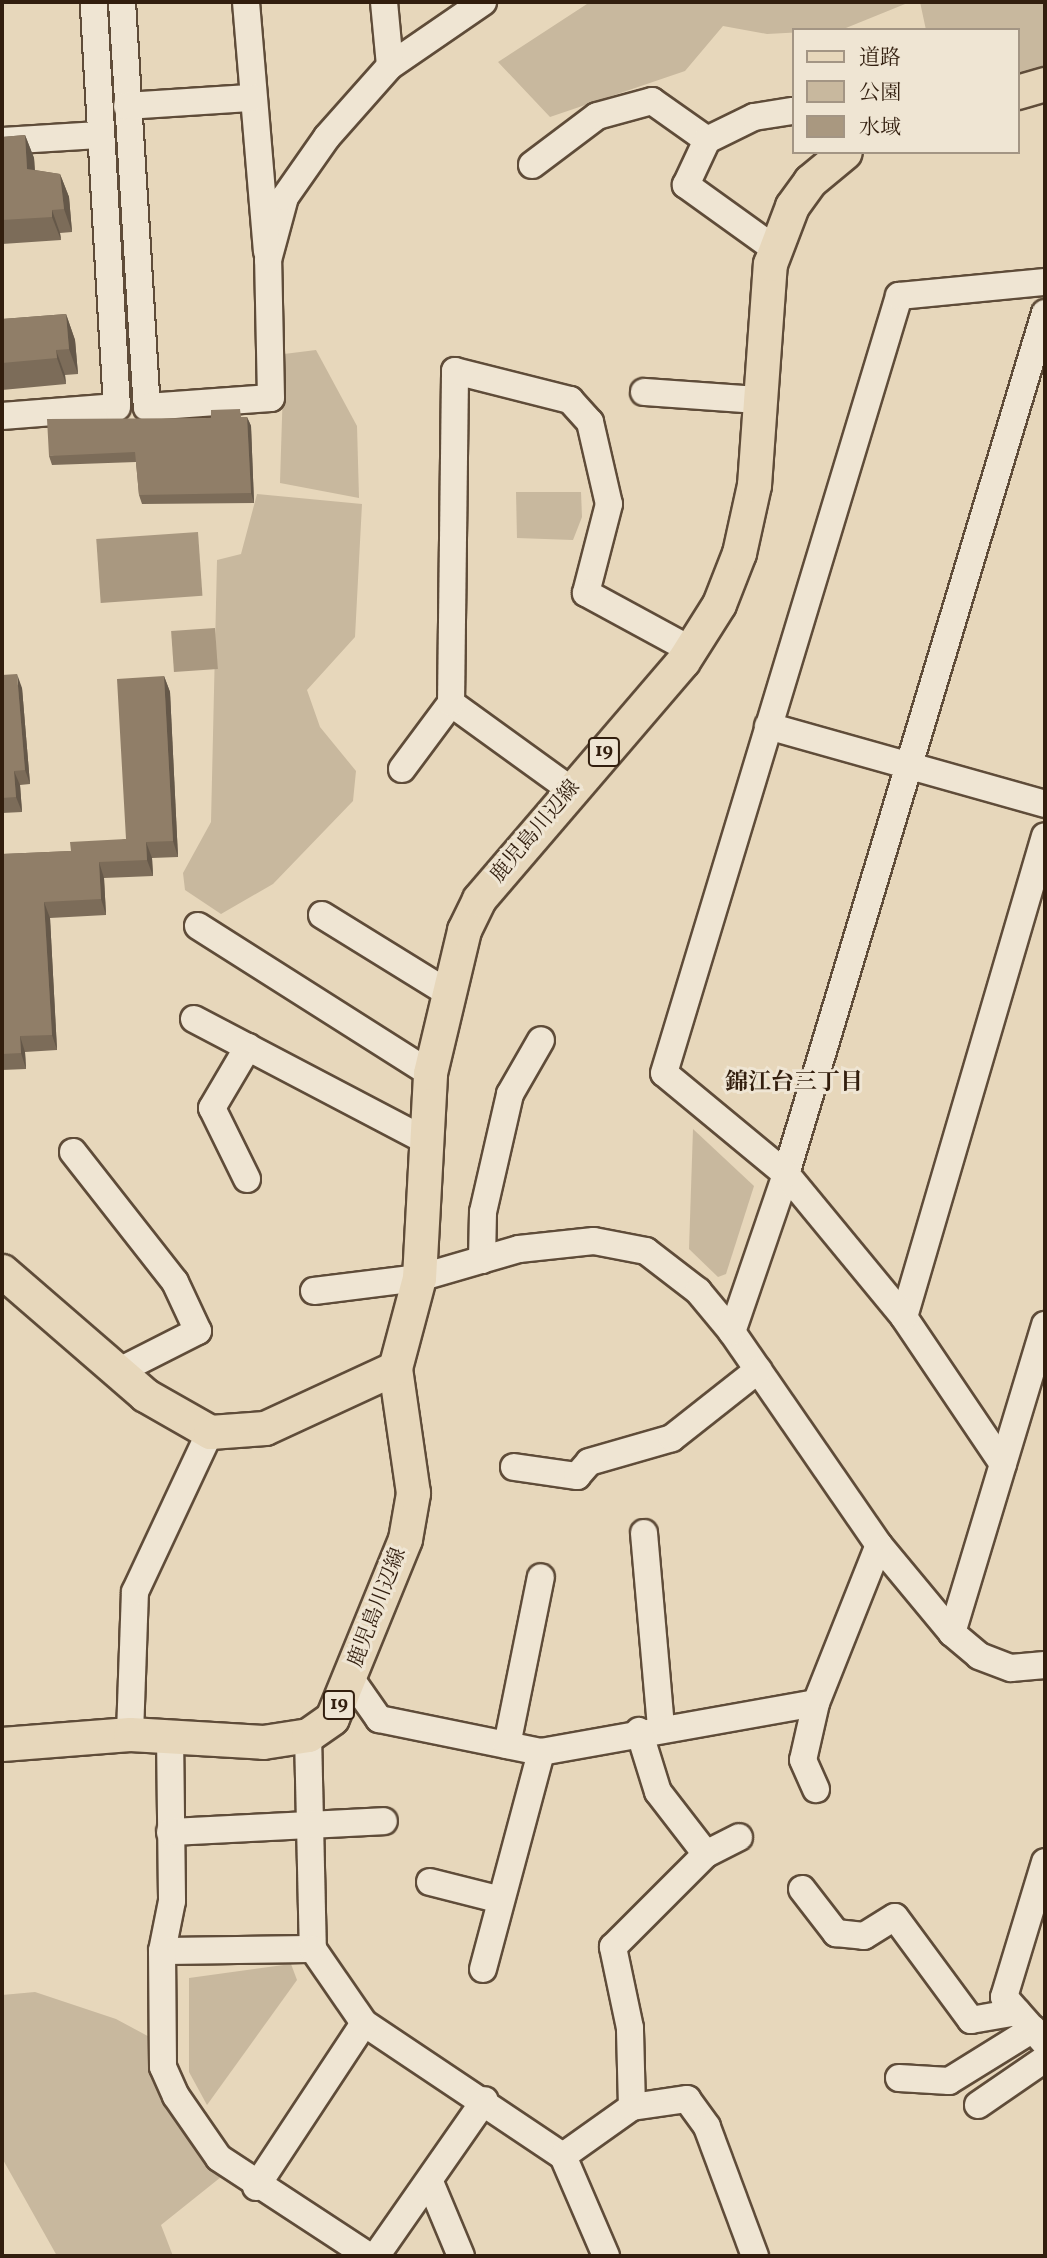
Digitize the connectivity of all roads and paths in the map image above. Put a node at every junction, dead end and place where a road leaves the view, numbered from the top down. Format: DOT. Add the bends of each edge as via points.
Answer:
graph roads {
  1 [pos="94,2"];
  2 [pos="122,2"];
  3 [pos="246,2"];
  4 [pos="384,2"];
  5 [pos="483,2"];
  6 [pos="390,66"];
  7 [pos="1045,84"];
  8 [pos="1019,91"];
  9 [pos="252,97"];
  10 [pos="127,106"];
  11 [pos="792,111"];
  12 [pos="98,135"];
  13 [pos="707,140"];
  14 [pos="2,141"];
  15 [pos="843,154"];
  16 [pos="532,165"];
  17 [pos="775,249"];
  18 [pos="268,260"];
  19 [pos="1045,282"];
  20 [pos="1045,313"];
  21 [pos="644,392"];
  22 [pos="759,400"];
  23 [pos="2,416"];
  24 [pos="691,650"];
  25 [pos="451,703"];
  26 [pos="768,726"];
  27 [pos="908,763"];
  28 [pos="402,769"];
  29 [pos="571,790"];
  30 [pos="1045,804"];
  31 [pos="1045,836"];
  32 [pos="322,915"];
  33 [pos="198,926"];
  34 [pos="445,991"];
  35 [pos="194,1019"];
  36 [pos="541,1040"];
  37 [pos="248,1047"];
  38 [pos="430,1073"];
  39 [pos="426,1142"];
  40 [pos="73,1152"];
  41 [pos="786,1174"];
  42 [pos="247,1179"];
  43 [pos="482,1260"];
  44 [pos="2,1271"];
  45 [pos="419,1278"];
  46 [pos="314,1291"];
  47 [pos="904,1317"];
  48 [pos="1045,1325"];
  49 [pos="732,1332"];
  50 [pos="395,1368"];
  51 [pos="758,1370"];
  52 [pos="120,1371"];
  53 [pos="210,1432"];
  54 [pos="1003,1464"];
  55 [pos="514,1467"];
  56 [pos="644,1533"];
  57 [pos="878,1545"];
  58 [pos="541,1577"];
  59 [pos="952,1633"];
  60 [pos="1045,1665"];
  61 [pos="351,1679"];
  62 [pos="816,1703"];
  63 [pos="650,1729"];
  64 [pos="130,1734"];
  65 [pos="170,1734"];
  66 [pos="308,1735"];
  67 [pos="2,1744"];
  68 [pos="507,1745"];
  69 [pos="541,1752"];
  70 [pos="816,1789"];
  71 [pos="384,1821"];
  72 [pos="310,1824"];
  73 [pos="170,1832"];
  74 [pos="739,1837"];
  75 [pos="706,1854"];
  76 [pos="1045,1862"];
  77 [pos="430,1882"];
  78 [pos="802,1889"];
  79 [pos="501,1899"];
  80 [pos="313,1949"];
  81 [pos="162,1951"];
  82 [pos="483,1969"];
  83 [pos="364,2023"];
  84 [pos="1032,2028"];
  85 [pos="1045,2059"];
  86 [pos="900,2078"];
  87 [pos="485,2100"];
  88 [pos="978,2105"];
  89 [pos="632,2106"];
  90 [pos="563,2156"];
  91 [pos="430,2182"];
  92 [pos="256,2187"];
  93 [pos="369,2256"];
  94 [pos="376,2256"];
  95 [pos="461,2256"];
  96 [pos="606,2256"];
  97 [pos="755,2256"];
  1 -- 12 [label="street"];
  2 -- 10 [label="street"];
  3 -- 9 [label="street"];
  4 -- 6 [label="street"];
  5 -- 6 [label="street"];
  6 -- 18 [label="street" via="327,137 285,197"];
  7 -- 8 [label="main road"];
  9 -- 10 [label="street"];
  9 -- 18 [label="street"];
  10 -- 18 [label="street" via="147,407 271,398"];
  11 -- 13 [label="street" via="754,117"];
  12 -- 14 [label="street"];
  12 -- 23 [label="street" via="117,407"];
  13 -- 16 [label="street" via="652,101 597,116"];
  13 -- 17 [label="street" via="686,185"];
  15 -- 17 [label="main road, 鹿児島川辺線 / 19" via="810,181"];
  17 -- 22 [label="main road, 鹿児島川辺線 / 19" via="764,299"];
  19 -- 26 [label="street" via="899,296"];
  20 -- 27 [label="street"];
  21 -- 22 [label="street"];
  22 -- 24 [label="main road, 鹿児島川辺線 / 19" via="746,529 719,604"];
  24 -- 25 [label="street" via="586,593 609,504 590,422 570,400 455,371"];
  24 -- 29 [label="main road, 鹿児島川辺線 / 19"];
  25 -- 28 [label="street"];
  25 -- 29 [label="street"];
  26 -- 27 [label="street"];
  26 -- 41 [label="street" via="664,1073"];
  27 -- 30 [label="street"];
  27 -- 41 [label="street"];
  29 -- 34 [label="main road, 鹿児島川辺線 / 19" via="479,899"];
  31 -- 47 [label="street"];
  32 -- 34 [label="street"];
  33 -- 38 [label="street"];
  34 -- 38 [label="main road, 鹿児島川辺線 / 19"];
  35 -- 37 [label="street"];
  36 -- 43 [label="street" via="510,1094 483,1212"];
  37 -- 39 [label="street"];
  37 -- 42 [label="street" via="212,1108"];
  38 -- 39 [label="main road, 鹿児島川辺線 / 19"];
  39 -- 45 [label="main road, 鹿児島川辺線 / 19"];
  40 -- 52 [label="street" via="176,1282 198,1331"];
  41 -- 47 [label="street"];
  41 -- 49 [label="street"];
  43 -- 45 [label="street"];
  43 -- 49 [label="street" via="594,1241 646,1251 698,1291"];
  44 -- 52 [label="main road"];
  45 -- 46 [label="street"];
  45 -- 50 [label="main road, 鹿児島川辺線 / 19"];
  47 -- 54 [label="street"];
  48 -- 54 [label="street"];
  49 -- 51 [label="street"];
  50 -- 53 [label="main road" via="265,1428"];
  50 -- 61 [label="main road, 鹿児島川辺線 / 19" via="413,1493 405,1539"];
  51 -- 55 [label="street" via="671,1438 589,1462 577,1476"];
  51 -- 57 [label="street"];
  52 -- 53 [label="main road" via="145,1395"];
  53 -- 64 [label="street" via="135,1592"];
  54 -- 59 [label="street"];
  56 -- 63 [label="street"];
  57 -- 59 [label="street"];
  57 -- 62 [label="street"];
  58 -- 68 [label="street"];
  59 -- 60 [label="street" via="979,1656 1011,1668"];
  61 -- 66 [label="main road, 鹿児島川辺線 / 19" via="332,1717"];
  61 -- 68 [label="street" via="379,1719"];
  62 -- 63 [label="street"];
  62 -- 70 [label="street" via="803,1760"];
  63 -- 69 [label="street" via="613,1742"];
  63 -- 75 [label="street" via="658,1792"];
  64 -- 65 [label="main road, 19"];
  64 -- 67 [label="main road, 19"];
  65 -- 66 [label="main road, 19" via="263,1742"];
  65 -- 73 [label="street"];
  66 -- 72 [label="street"];
  68 -- 69 [label="street"];
  69 -- 79 [label="street"];
  71 -- 72 [label="street"];
  72 -- 73 [label="street"];
  72 -- 80 [label="street"];
  73 -- 81 [label="street" via="172,1901"];
  74 -- 75 [label="street"];
  75 -- 89 [label="street" via="613,1947 630,2028"];
  76 -- 84 [label="street" via="1004,1997"];
  77 -- 79 [label="street"];
  78 -- 84 [label="street" via="836,1933 864,1936 895,1917 971,2020"];
  79 -- 82 [label="street"];
  80 -- 81 [label="street"];
  80 -- 83 [label="street"];
  81 -- 92 [label="street" via="163,2067 219,2158"];
  83 -- 87 [label="street"];
  83 -- 92 [label="street"];
  84 -- 86 [label="street" via="949,2081"];
  85 -- 88 [label="street"];
  87 -- 90 [label="street"];
  87 -- 91 [label="street"];
  89 -- 90 [label="street"];
  89 -- 97 [label="street" via="687,2099 707,2127"];
  90 -- 96 [label="street"];
  91 -- 94 [label="street"];
  91 -- 95 [label="street"];
  92 -- 93 [label="street"];
}
